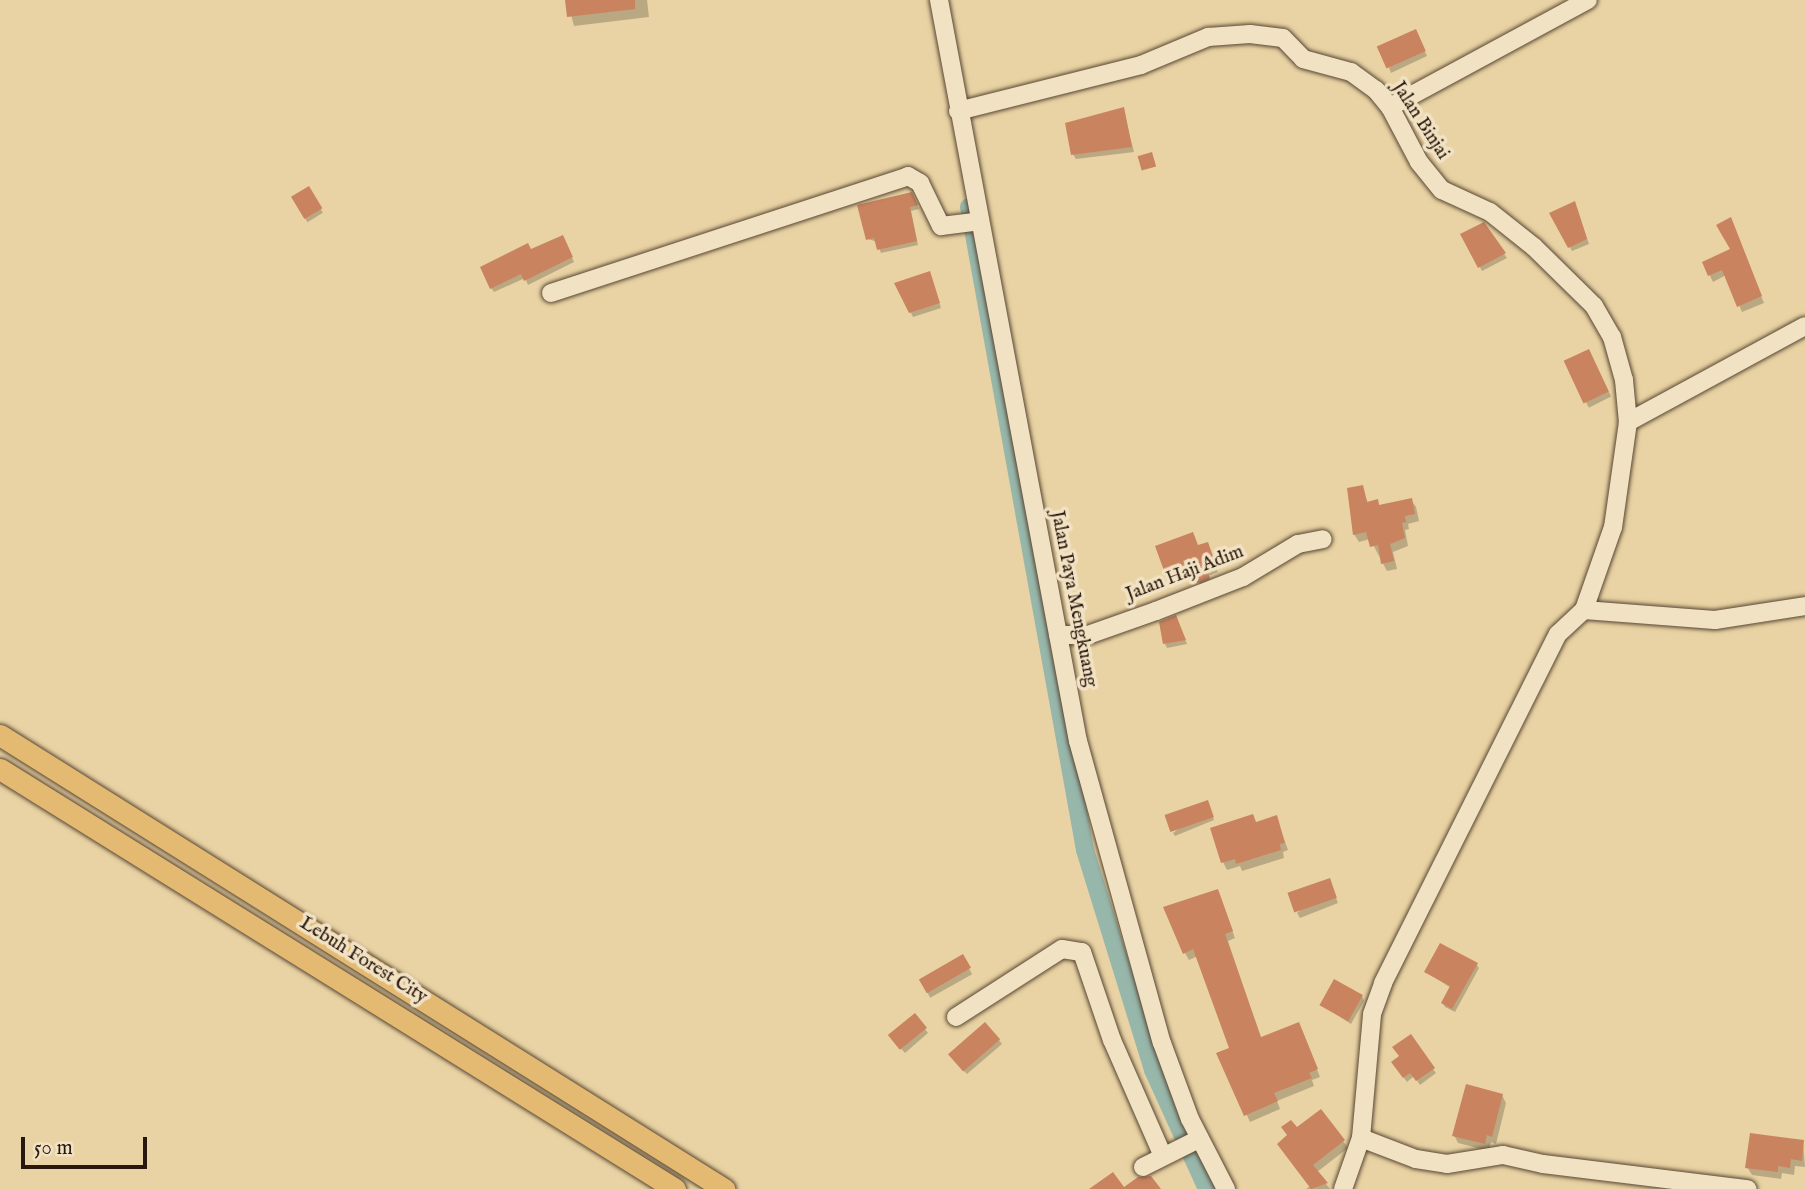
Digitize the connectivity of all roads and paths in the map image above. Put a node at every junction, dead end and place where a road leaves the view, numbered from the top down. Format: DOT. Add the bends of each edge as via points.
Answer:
graph roads {
  1 [pos="939,0"];
  2 [pos="1588,0"];
  3 [pos="1390,107"];
  4 [pos="958,111"];
  5 [pos="979,221"];
  6 [pos="551,293"];
  7 [pos="1805,326"];
  8 [pos="1628,422"];
  9 [pos="1322,539"];
  10 [pos="1805,607"];
  11 [pos="1584,610"];
  12 [pos="1058,635"];
  13 [pos="0,735"];
  14 [pos="0,769"];
  15 [pos="956,1017"];
  16 [pos="1361,1138"];
  17 [pos="1199,1139"];
  18 [pos="1163,1156"];
  19 [pos="1143,1167"];
  20 [pos="675,1189"];
  21 [pos="724,1189"];
  22 [pos="1226,1189"];
  23 [pos="1343,1189"];
  24 [pos="1747,1189"];
  1 -- 4 [label="street, Jalan Paya Mengkuang"];
  2 -- 3 [label="street"];
  3 -- 4 [label="street, Jalan Binjai" via="1351,72 1303,59 1283,38 1250,34 1208,37 1141,65"];
  3 -- 8 [label="street, Jalan Binjai" via="1419,162 1442,190 1490,212 1566,275 1594,306 1612,337 1625,380"];
  4 -- 5 [label="street, Jalan Paya Mengkuang"];
  5 -- 6 [label="street" via="949,226 935,222 920,183 908,176"];
  5 -- 12 [label="street, Jalan Paya Mengkuang"];
  7 -- 8 [label="street"];
  8 -- 11 [label="street, Jalan Binjai" via="1614,527"];
  9 -- 12 [label="street, Jalan Haji Adim" via="1298,544 1243,577 1156,611 1088,635"];
  10 -- 11 [label="street" via="1715,620"];
  11 -- 16 [label="street" via="1559,634 1541,663 1383,983 1372,1014"];
  12 -- 17 [label="street, Jalan Paya Mengkuang" via="1078,740 1137,965"];
  13 -- 21 [label="main road, Lebuh Forest City"];
  14 -- 20 [label="main road, Lebuh Forest City"];
  15 -- 18 [label="street" via="1062,949 1082,951 1112,1040"];
  16 -- 23 [label="street"];
  16 -- 24 [label="street" via="1416,1159 1447,1164 1503,1155"];
  17 -- 18 [label="street"];
  17 -- 22 [label="street, Jalan Paya Mengkuang"];
  18 -- 19 [label="street"];
}
